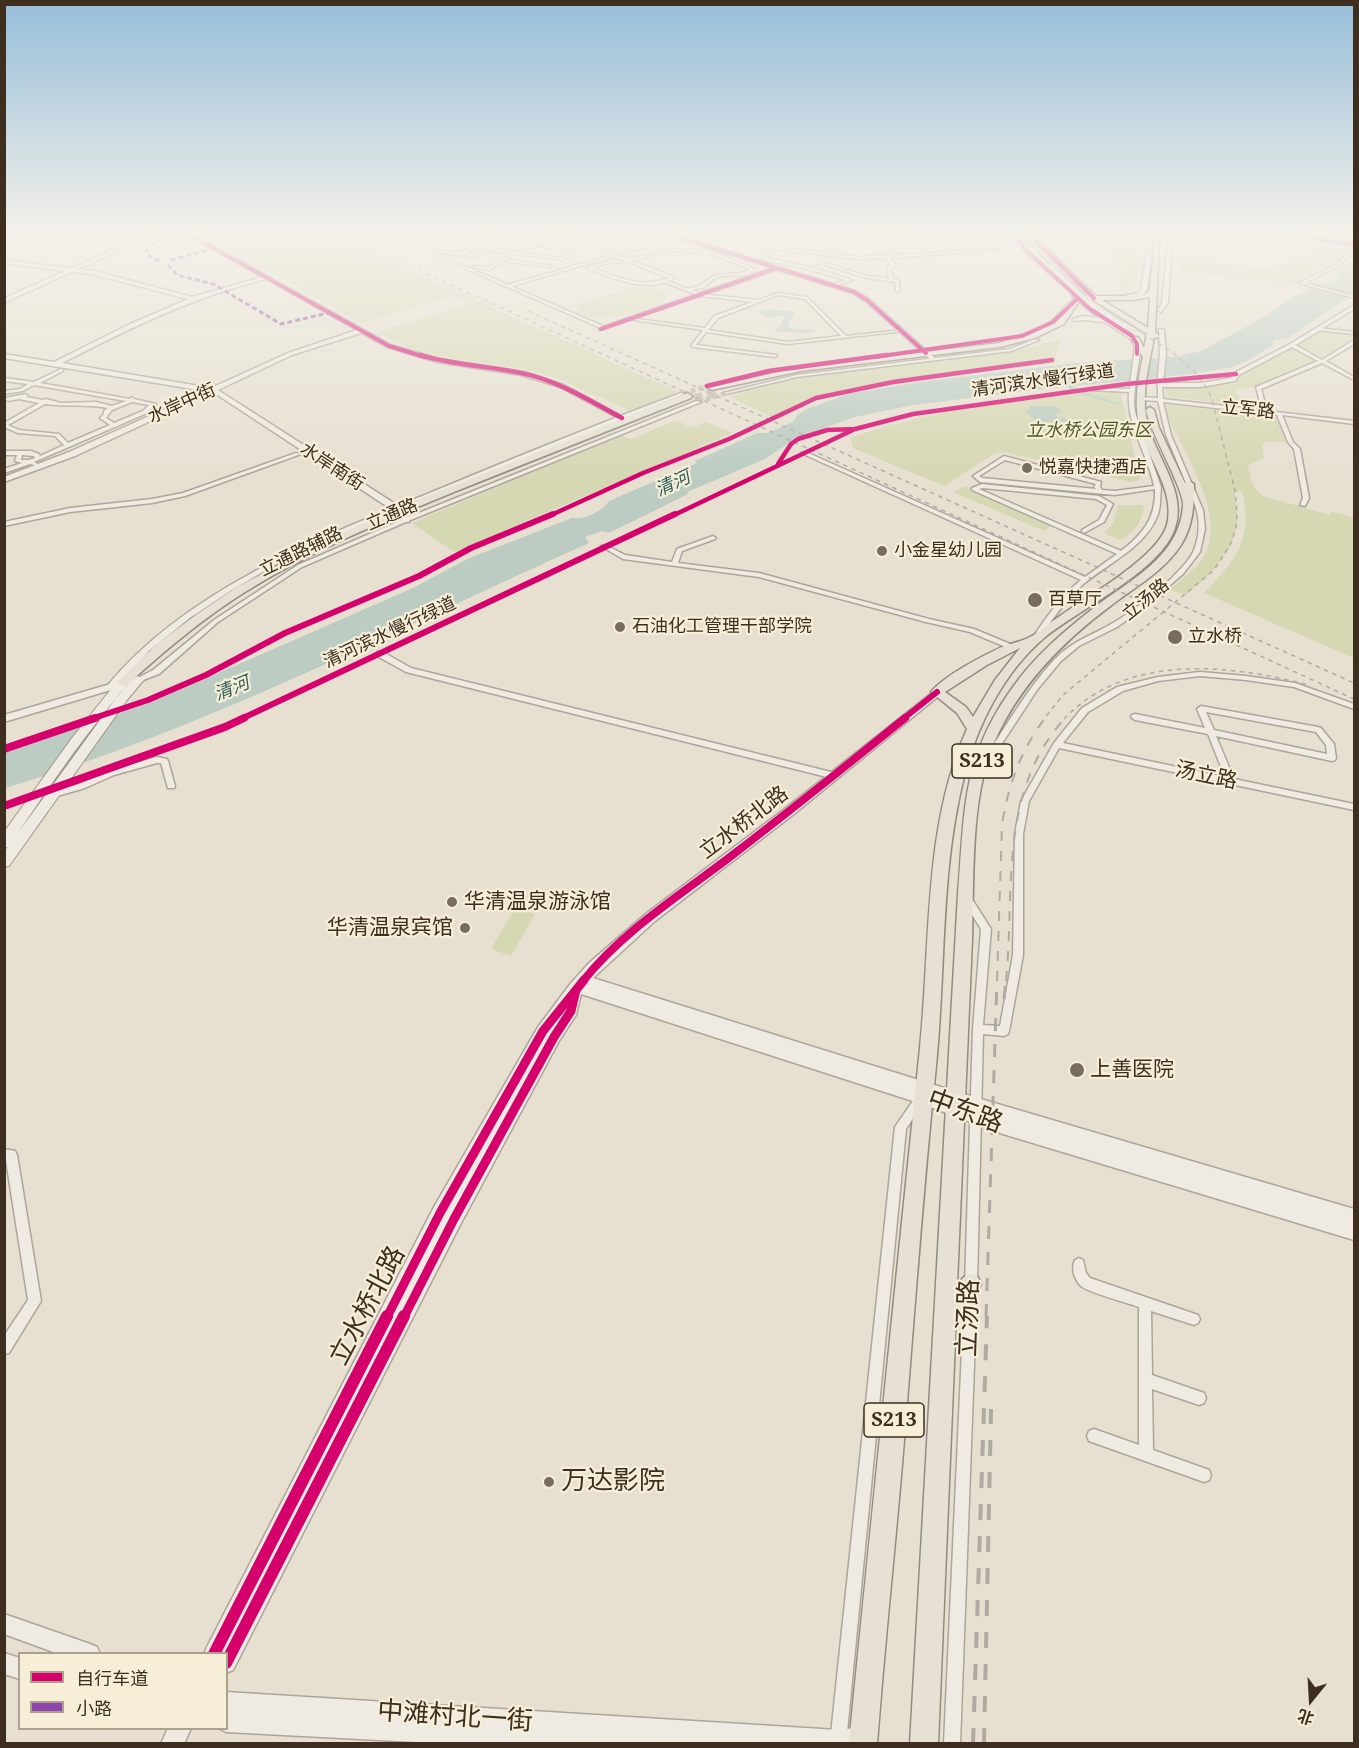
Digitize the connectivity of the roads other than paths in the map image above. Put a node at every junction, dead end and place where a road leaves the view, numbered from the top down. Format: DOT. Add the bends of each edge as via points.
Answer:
graph roads {
  1 [pos="155,314"];
  2 [pos="330,314"];
  3 [pos="568,314"];
  4 [pos="647,314"];
  5 [pos="725,314"];
  6 [pos="823,314"];
  7 [pos="882,314"];
  8 [pos="1061,314"];
  9 [pos="1069,314"];
  10 [pos="1077,314"];
  11 [pos="1099,314"];
  12 [pos="1104,314"];
  13 [pos="1120,314"];
  14 [pos="1155,314"];
  15 [pos="1161,314"];
  16 [pos="1344,314"];
  17 [pos="629,320"];
  18 [pos="1075,320"];
  19 [pos="1111,322"];
  20 [pos="602,329"];
  21 [pos="1318,329"];
  22 [pos="360,330"];
  23 [pos="706,331"];
  24 [pos="717,331"];
  25 [pos="902,331"];
  26 [pos="1354,333"];
  27 [pos="844,335"];
  28 [pos="824,336"];
  29 [pos="1158,336"];
  30 [pos="1135,339"];
  31 [pos="786,342"];
  32 [pos="1354,342"];
  33 [pos="985,344"];
  34 [pos="1000,345"];
  35 [pos="1292,345"];
  36 [pos="1147,352"];
  37 [pos="928,355"];
  38 [pos="4,356"];
  39 [pos="775,356"];
  40 [pos="765,357"];
  41 [pos="4,361"];
  42 [pos="1323,361"];
  43 [pos="59,367"];
  44 [pos="794,367"];
  45 [pos="782,372"];
  46 [pos="4,379"];
  47 [pos="1354,379"];
  48 [pos="34,384"];
  49 [pos="1146,384"];
  50 [pos="1092,389"];
  51 [pos="21,390"];
  52 [pos="71,390"];
  53 [pos="716,390"];
  54 [pos="206,391"];
  55 [pos="100,394"];
  56 [pos="5,398"];
  57 [pos="21,398"];
  58 [pos="691,398"];
  59 [pos="132,399"];
  60 [pos="1150,400"];
  61 [pos="49,403"];
  62 [pos="77,406"];
  63 [pos="111,407"];
  64 [pos="1266,412"];
  65 [pos="1279,414"];
  66 [pos="622,418"];
  67 [pos="1142,419"];
  68 [pos="1354,422"];
  69 [pos="5,425"];
  70 [pos="113,425"];
  71 [pos="1137,429"];
  72 [pos="1160,435"];
  73 [pos="1170,442"];
  74 [pos="68,446"];
  75 [pos="4,453"];
  76 [pos="804,453"];
  77 [pos="20,454"];
  78 [pos="298,454"];
  79 [pos="546,458"];
  80 [pos="35,462"];
  81 [pos="535,467"];
  82 [pos="4,471"];
  83 [pos="493,473"];
  84 [pos="1155,473"];
  85 [pos="478,475"];
  86 [pos="4,478"];
  87 [pos="1189,484"];
  88 [pos="1163,488"];
  89 [pos="1100,491"];
  90 [pos="1188,502"];
  91 [pos="1303,505"];
  92 [pos="397,514"];
  93 [pos="4,524"];
  94 [pos="1084,531"];
  95 [pos="713,538"];
  96 [pos="604,546"];
  97 [pos="1121,553"];
  98 [pos="675,564"];
  99 [pos="1085,579"];
  100 [pos="233,587"];
  101 [pos="210,609"];
  102 [pos="1036,639"];
  103 [pos="1011,646"];
  104 [pos="380,654"];
  105 [pos="138,680"];
  106 [pos="117,684"];
  107 [pos="937,692"];
  108 [pos="1354,706"];
  109 [pos="1135,717"];
  110 [pos="4,720"];
  111 [pos="973,728"];
  112 [pos="1211,732"];
  113 [pos="1057,745"];
  114 [pos="835,776"];
  115 [pos="976,776"];
  116 [pos="1231,781"];
  117 [pos="171,786"];
  118 [pos="54,794"];
  119 [pos="1354,807"];
  120 [pos="4,843"];
  121 [pos="4,862"];
  122 [pos="967,899"];
  123 [pos="580,984"];
  124 [pos="978,1029"];
  125 [pos="923,1092"];
  126 [pos="956,1105"];
  127 [pos="976,1112"];
  128 [pos="4,1154"];
  129 [pos="1354,1217"];
  130 [pos="1354,1232"];
  131 [pos="1079,1264"];
  132 [pos="971,1284"];
  133 [pos="1145,1303"];
  134 [pos="947,1311"];
  135 [pos="1194,1319"];
  136 [pos="4,1348"];
  137 [pos="1146,1380"];
  138 [pos="1199,1398"];
  139 [pos="1094,1436"];
  140 [pos="1146,1455"];
  141 [pos="1204,1475"];
  142 [pos="4,1624"];
  143 [pos="87,1652"];
  144 [pos="215,1652"];
  145 [pos="228,1659"];
  146 [pos="228,1703"];
  147 [pos="228,1720"];
  148 [pos="863,1741"];
  149 [pos="838,1742"];
  150 [pos="675,1743"];
  151 [pos="924,1743"];
  152 [pos="952,1743"];
  1 -- 43 [label="street"];
  2 -- 22 [label="street"];
  3 -- 20 [label="street"];
  4 -- 17 [label="street"];
  5 -- 23 [label="street" via="716,317"];
  6 -- 27 [label="street"];
  7 -- 25 [label="street"];
  8 -- 33 [label="street" via="1032,333"];
  9 -- 34 [label="main road" via="1061,322 1032,336"];
  10 -- 18 [label="main road"];
  11 -- 19 [label="street"];
  12 -- 36 [label="main road, bridge" via="1139,337"];
  13 -- 29 [label="main road"];
  14 -- 29 [label="main road"];
  15 -- 29 [label="main road"];
  16 -- 21 [label="street"];
  17 -- 20 [label="street"];
  17 -- 23 [label="street"];
  18 -- 19 [label="street"];
  18 -- 37 [label="main road" via="1060,331 1006,350"];
  19 -- 30 [label="street"];
  21 -- 26 [label="street"];
  21 -- 35 [label="street"];
  22 -- 54 [label="street, 水岸中街" via="286,353"];
  22 -- 66 [label="street" via="389,346 428,359 522,373 562,386"];
  23 -- 24 [label="street"];
  23 -- 31 [label="street"];
  23 -- 39 [label="street" via="693,346"];
  25 -- 27 [label="street"];
  25 -- 37 [label="street"];
  27 -- 28 [label="street"];
  27 -- 31 [label="street"];
  29 -- 36 [label="main road"];
  29 -- 36 [label="main road"];
  29 -- 49 [label="street" via="1163,354"];
  30 -- 36 [label="main road"];
  31 -- 39 [label="street"];
  32 -- 42 [label="street"];
  33 -- 34 [label="main road"];
  33 -- 37 [label="street"];
  34 -- 37 [label="main road"];
  35 -- 42 [label="street"];
  35 -- 49 [label="street" via="1236,374 1233,380 1201,385"];
  36 -- 49 [label="main road"];
  37 -- 44 [label="street"];
  37 -- 45 [label="main road"];
  37 -- 53 [label="main road" via="806,371"];
  38 -- 43 [label="street, 水岸南街"];
  39 -- 40 [label="street"];
  41 -- 43 [label="street, 水岸南街"];
  42 -- 47 [label="street"];
  42 -- 64 [label="street" via="1258,388"];
  43 -- 48 [label="street"];
  43 -- 54 [label="street, 水岸南街"];
  44 -- 45 [label="main road"];
  44 -- 53 [label="street" via="752,374"];
  45 -- 53 [label="main road"];
  46 -- 48 [label="street"];
  48 -- 51 [label="street"];
  48 -- 52 [label="street"];
  49 -- 50 [label="street"];
  49 -- 60 [label="main road, 立汤路 / S213"];
  49 -- 71 [label="street" via="1132,411"];
  51 -- 56 [label="street"];
  51 -- 57 [label="street" via="27,392"];
  52 -- 55 [label="street"];
  52 -- 61 [label="street"];
  54 -- 78 [label="street, 水岸南街"];
  54 -- 80 [label="street, 水岸中街"];
  54 -- 86 [label="street, 水岸中街" via="72,454"];
  54 -- 92 [label="street, 水岸南街"];
  55 -- 59 [label="street"];
  55 -- 62 [label="street"];
  56 -- 57 [label="street"];
  57 -- 61 [label="street"];
  58 -- 66 [label="street, 立通路辅路"];
  58 -- 79 [label="main road, 立通路"];
  58 -- 81 [label="street, 立通路辅路"];
  58 -- 83 [label="main road, 立通路"];
  59 -- 63 [label="street"];
  59 -- 70 [label="street" via="153,404 145,412"];
  60 -- 64 [label="street, 立军路"];
  60 -- 67 [label="main road, 立汤路 / S213"];
  60 -- 72 [label="main road, 立汤路 / S213" via="1151,418"];
  60 -- 73 [label="street, 立汤路 / S213"];
  61 -- 62 [label="street"];
  61 -- 69 [label="street" via="24,412"];
  62 -- 63 [label="street"];
  63 -- 70 [label="street" via="103,418"];
  64 -- 65 [label="street, 立军路"];
  65 -- 68 [label="street, 立军路"];
  65 -- 91 [label="street" via="1297,449 1306,498"];
  66 -- 85 [label="street, 立通路辅路"];
  67 -- 71 [label="main road"];
  67 -- 88 [label="main road, 立汤路 / S213"];
  69 -- 74 [label="street" via="18,431 57,435"];
  70 -- 74 [label="street"];
  71 -- 84 [label="street"];
  72 -- 73 [label="main road"];
  72 -- 90 [label="main road, 立汤路 / S213"];
  73 -- 87 [label="street, 立汤路 / S213"];
  74 -- 80 [label="street"];
  75 -- 77 [label="street"];
  76 -- 99 [label="street"];
  77 -- 80 [label="street" via="18,461"];
  77 -- 80 [label="street" via="37,455"];
  78 -- 92 [label="street, 水岸南街"];
  78 -- 93 [label="street" via="185,494 70,510"];
  79 -- 81 [label="main road"];
  79 -- 92 [label="main road, 立通路"];
  80 -- 82 [label="street"];
  80 -- 86 [label="street, 水岸中街"];
  81 -- 92 [label="street, 立通路辅路"];
  83 -- 85 [label="main road"];
  83 -- 92 [label="main road, 立通路"];
  84 -- 88 [label="main road"];
  85 -- 92 [label="street, 立通路辅路"];
  87 -- 90 [label="main road"];
  87 -- 115 [label="street, 立汤路 / S213" via="1203,523 1196,554 1183,570 1120,622 1071,648 1012,721"];
  88 -- 89 [label="street"];
  88 -- 97 [label="street, 立汤路 / S213" via="1150,524"];
  88 -- 102 [label="main road, 立汤路 / S213" via="1172,507 1172,528 1161,546"];
  89 -- 89 [label="street" via="1099,483 1005,458 976,476 981,480"];
  90 -- 115 [label="main road, 立汤路 / S213" via="1183,533 1158,565 1054,647 1017,690 992,732"];
  92 -- 100 [label="street, 立通路辅路" via="290,555"];
  92 -- 101 [label="main road, 立通路" via="292,558"];
  92 -- 105 [label="main road, 立通路" via="244,593 190,632"];
  94 -- 97 [label="street" via="1101,521 1110,504 1097,497 982,486 974,489"];
  95 -- 98 [label="street" via="679,550"];
  96 -- 98 [label="street" via="623,557"];
  97 -- 99 [label="street, 立汤路 / S213"];
  98 -- 103 [label="street" via="759,575 972,630"];
  99 -- 102 [label="street, 立汤路 / S213" via="1047,620"];
  100 -- 101 [label="main road"];
  100 -- 106 [label="street, 立通路辅路" via="145,651"];
  101 -- 106 [label="main road, 立通路"];
  102 -- 103 [label="main road"];
  102 -- 111 [label="main road, 立汤路 / S213" via="1010,668"];
  103 -- 107 [label="main road"];
  104 -- 114 [label="street" via="409,670"];
  105 -- 106 [label="street"];
  105 -- 118 [label="main road"];
  106 -- 110 [label="street"];
  106 -- 120 [label="main road"];
  107 -- 111 [label="main road" via="962,710"];
  107 -- 114 [label="street, 立水桥北路"];
  108 -- 113 [label="street" via="1295,686 1246,678 1200,674 1158,679 1120,689 1086,710"];
  109 -- 112 [label="street"];
  111 -- 125 [label="main road, 立汤路 / S213" via="957,772 946,834"];
  112 -- 112 [label="street" via="1201,709 1318,730 1330,744 1332,758"];
  112 -- 116 [label="street"];
  113 -- 116 [label="street, 汤立路"];
  113 -- 124 [label="street" via="1025,801 1019,834 1018,956 1004,1031"];
  114 -- 123 [label="street, 立水桥北路" via="651,917"];
  115 -- 122 [label="main road, 立汤路 / S213"];
  116 -- 119 [label="street, 汤立路"];
  117 -- 118 [label="street" via="164,761 157,759"];
  118 -- 121 [label="main road"];
  122 -- 124 [label="street, 立汤路" via="986,929"];
  122 -- 126 [label="main road, 立汤路 / S213"];
  123 -- 125 [label="street, 中东路"];
  123 -- 144 [label="street, 立水桥北路" via="543,1031 445,1204"];
  123 -- 145 [label="street, 立水桥北路" via="571,1011 449,1229"];
  124 -- 127 [label="street, 立汤路"];
  125 -- 126 [label="street, 中东路"];
  125 -- 148 [label="main road, 立汤路 / S213"];
  125 -- 149 [label="street, S213" via="901,1127"];
  126 -- 127 [label="street, 中东路"];
  126 -- 134 [label="main road, 立汤路 / S213"];
  127 -- 129 [label="street, 中东路"];
  127 -- 130 [label="street, 中东路"];
  127 -- 132 [label="street, 立汤路"];
  128 -- 136 [label="street" via="11,1155 34,1301"];
  131 -- 133 [label="street" via="1086,1283"];
  132 -- 134 [label="main road"];
  132 -- 152 [label="street, 立汤路"];
  133 -- 135 [label="street"];
  133 -- 137 [label="street"];
  134 -- 151 [label="main road, 立汤路 / S213"];
  137 -- 138 [label="street"];
  137 -- 140 [label="street"];
  139 -- 140 [label="street"];
  140 -- 141 [label="street"];
  142 -- 143 [label="street"];
  146 -- 149 [label="street, 中滩村北一街"];
  147 -- 150 [label="street, 中滩村北一街"];
  148 -- 149 [label="street, 中滩村北一街"];
}
